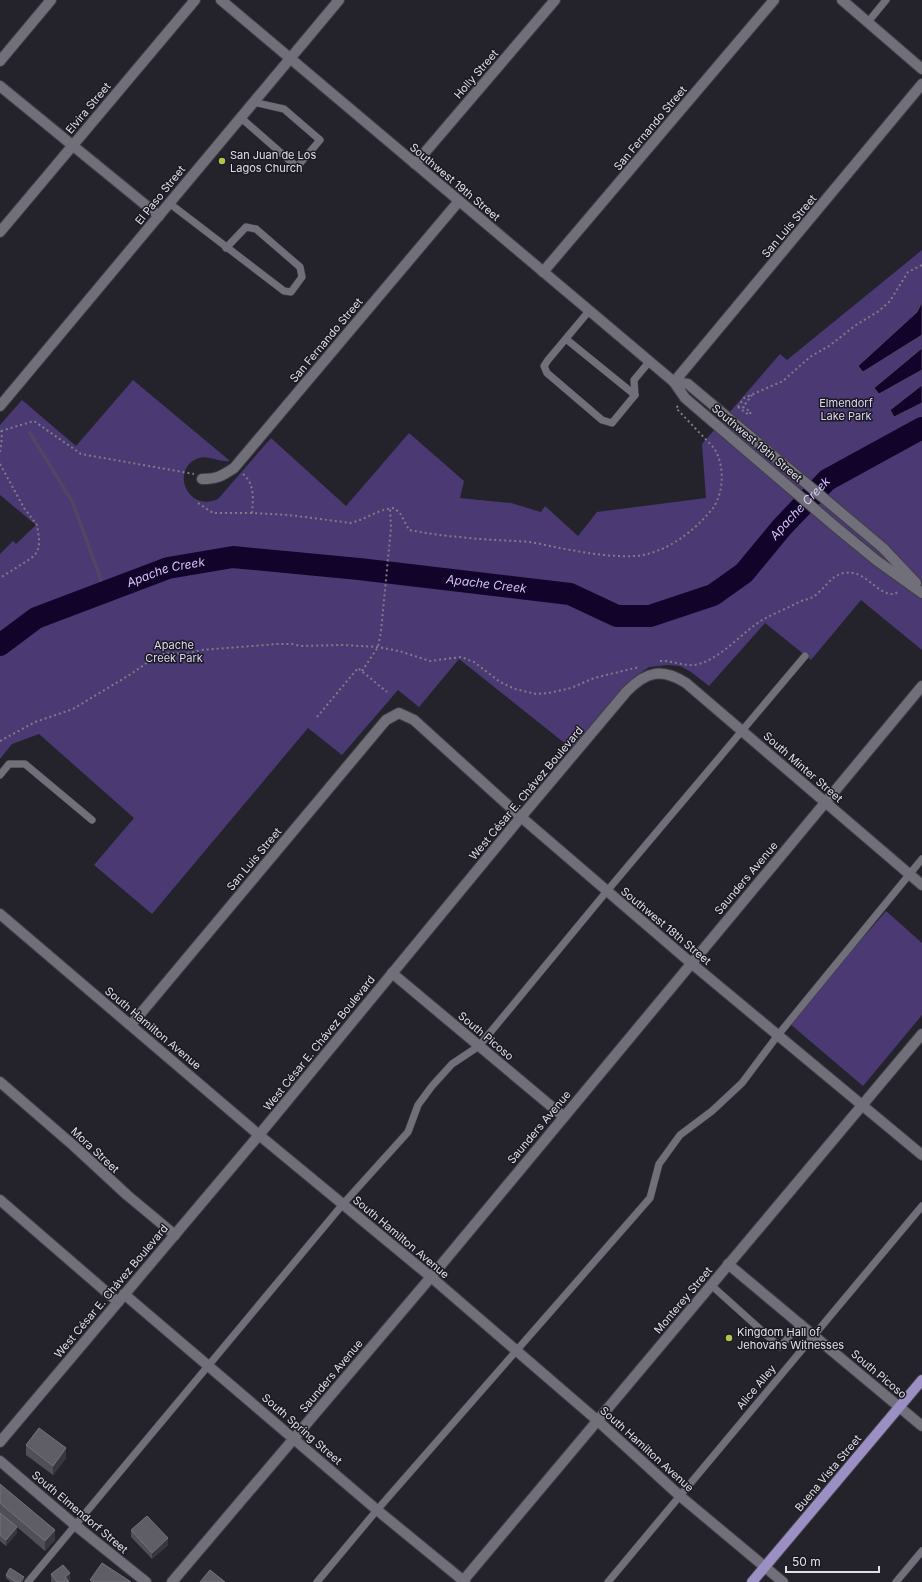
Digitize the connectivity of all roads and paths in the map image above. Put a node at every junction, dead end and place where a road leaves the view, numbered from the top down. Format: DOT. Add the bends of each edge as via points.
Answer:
graph roads {
  1 [pos="51,0"];
  2 [pos="195,0"];
  3 [pos="221,0"];
  4 [pos="339,0"];
  5 [pos="555,0"];
  6 [pos="774,0"];
  7 [pos="842,0"];
  8 [pos="886,0"];
  9 [pos="868,22"];
  10 [pos="290,58"];
  11 [pos="0,61"];
  12 [pos="922,69"];
  13 [pos="922,84"];
  14 [pos="0,86"];
  15 [pos="253,102"];
  16 [pos="240,118"];
  17 [pos="73,145"];
  18 [pos="415,164"];
  19 [pos="459,201"];
  20 [pos="169,203"];
  21 [pos="159,216"];
  22 [pos="0,232"];
  23 [pos="226,248"];
  24 [pos="922,265"];
  25 [pos="543,272"];
  26 [pos="589,311"];
  27 [pos="566,339"];
  28 [pos="649,362"];
  29 [pos="674,382"];
  30 [pos="753,394"];
  31 [pos="635,395"];
  32 [pos="680,403"];
  33 [pos="0,406"];
  34 [pos="738,407"];
  35 [pos="734,411"];
  36 [pos="0,431"];
  37 [pos="0,452"];
  38 [pos="0,464"];
  39 [pos="243,474"];
  40 [pos="202,479"];
  41 [pos="198,503"];
  42 [pos="390,508"];
  43 [pos="252,513"];
  44 [pos="0,578"];
  45 [pos="922,589"];
  46 [pos="900,590"];
  47 [pos="922,593"];
  48 [pos="378,647"];
  49 [pos="805,656"];
  50 [pos="654,662"];
  51 [pos="640,666"];
  52 [pos="362,672"];
  53 [pos="665,673"];
  54 [pos="922,686"];
  55 [pos="387,692"];
  56 [pos="399,713"];
  57 [pos="317,717"];
  58 [pos="742,731"];
  59 [pos="0,741"];
  60 [pos="0,775"];
  61 [pos="825,802"];
  62 [pos="521,817"];
  63 [pos="92,820"];
  64 [pos="922,859"];
  65 [pos="910,874"];
  66 [pos="922,884"];
  67 [pos="607,891"];
  68 [pos="0,914"];
  69 [pos="691,963"];
  70 [pos="392,973"];
  71 [pos="131,1025"];
  72 [pos="922,1034"];
  73 [pos="778,1036"];
  74 [pos="479,1046"];
  75 [pos="0,1082"];
  76 [pos="862,1104"];
  77 [pos="564,1116"];
  78 [pos="260,1135"];
  79 [pos="922,1155"];
  80 [pos="0,1200"];
  81 [pos="343,1204"];
  82 [pos="922,1206"];
  83 [pos="174,1235"];
  84 [pos="728,1264"];
  85 [pos="431,1276"];
  86 [pos="711,1285"];
  87 [pos="121,1298"];
  88 [pos="801,1323"];
  89 [pos="814,1335"];
  90 [pos="516,1350"];
  91 [pos="209,1366"];
  92 [pos="922,1380"];
  93 [pos="900,1407"];
  94 [pos="598,1421"];
  95 [pos="922,1426"];
  96 [pos="294,1438"];
  97 [pos="0,1442"];
  98 [pos="0,1461"];
  99 [pos="680,1496"];
  100 [pos="377,1510"];
  101 [pos="76,1525"];
  102 [pos="922,1551"];
  103 [pos="766,1566"];
  104 [pos="28,1582"];
  105 [pos="146,1582"];
  106 [pos="172,1582"];
  107 [pos="317,1582"];
  108 [pos="463,1582"];
  109 [pos="608,1582"];
  110 [pos="752,1582"];
  111 [pos="784,1582"];
  112 [pos="896,1582"];
  1 -- 11 [label="street"];
  2 -- 17 [label="street, Elvira Street"];
  3 -- 10 [label="street, Southwest 19th Street"];
  4 -- 10 [label="street, El Paso Street"];
  5 -- 18 [label="street, Holly Street"];
  6 -- 25 [label="street, San Fernando Street"];
  7 -- 9 [label="street"];
  8 -- 9 [label="lane"];
  9 -- 12 [label="street"];
  10 -- 15 [label="street, El Paso Street"];
  10 -- 18 [label="street, Southwest 19th Street"];
  13 -- 29 [label="street, San Luis Street"];
  14 -- 17 [label="street"];
  15 -- 16 [label="street, El Paso Street"];
  15 -- 16 [label="lane" via="284,109 320,140 297,167"];
  16 -- 20 [label="street, El Paso Street"];
  17 -- 21 [label="street"];
  17 -- 22 [label="street, Elvira Street"];
  18 -- 19 [label="street, Southwest 19th Street"];
  19 -- 25 [label="street, Southwest 19th Street"];
  19 -- 40 [label="street, San Fernando Street" via="234,468 222,476"];
  20 -- 21 [label="street, El Paso Street"];
  20 -- 23 [label="lane"];
  21 -- 33 [label="street, El Paso Street"];
  23 -- 23 [label="lane" via="284,291 291,292 302,277 300,267 256,229 246,227"];
  24 -- 30 [label="path" via="908,272 890,301 879,311 810,357 782,381"];
  25 -- 26 [label="street, Southwest 19th Street"];
  26 -- 27 [label="lane"];
  26 -- 28 [label="street, Southwest 19th Street"];
  27 -- 31 [label="lane"];
  27 -- 31 [label="lane" via="544,366 547,373 602,420 612,423"];
  28 -- 29 [label="street, Southwest 19th Street"];
  28 -- 31 [label="lane" via="634,380"];
  29 -- 45 [label="street, Southwest 19th Street" via="688,384 778,459 883,548"];
  29 -- 47 [label="street, Southwest 19th Street" via="686,398 837,528"];
  30 -- 34 [label="path" via="744,398"];
  30 -- 34 [label="path" via="743,407 751,412 749,415"];
  32 -- 42 [label="path" via="676,408 718,454 721,490 718,501 703,519 667,546 635,556 579,552 530,542 458,537 408,530 400,514 394,508"];
  34 -- 35 [label="path"];
  36 -- 37 [label="path"];
  36 -- 40 [label="path" via="34,421 81,454 192,474"];
  38 -- 44 [label="path" via="24,508 37,525 39,538 39,547 35,555"];
  39 -- 43 [label="path" via="252,487"];
  41 -- 43 [label="path" via="213,513"];
  42 -- 43 [label="path" via="351,523"];
  42 -- 48 [label="path" via="391,528"];
  46 -- 50 [label="path" via="895,594 885,593 866,578 850,572 842,573 813,596 765,618 732,644 698,665"];
  48 -- 51 [label="path" via="430,661 461,657 474,662 500,682 536,694 571,688 594,678"];
  48 -- 52 [label="path"];
  48 -- 59 [label="path" via="278,644 209,649 186,654 165,653 73,709 35,722"];
  49 -- 58 [label="lane"];
  52 -- 55 [label="path"];
  52 -- 57 [label="path" via="358,668"];
  53 -- 58 [label="street, South Minter Street" via="686,682"];
  53 -- 62 [label="street, West César E. Chávez Boulevard" via="644,676 637,681"];
  54 -- 61 [label="street, Saunders Avenue"];
  56 -- 62 [label="street, Southwest 18th Street" via="414,720"];
  56 -- 71 [label="street, San Luis Street" via="386,720"];
  58 -- 61 [label="street, South Minter Street"];
  58 -- 67 [label="lane"];
  60 -- 63 [label="lane" via="9,764 25,764"];
  61 -- 65 [label="street, South Minter Street"];
  61 -- 69 [label="street, Saunders Avenue"];
  62 -- 67 [label="street, Southwest 18th Street"];
  62 -- 70 [label="street, West César E. Chávez Boulevard"];
  64 -- 65 [label="lane"];
  65 -- 66 [label="street, South Minter Street"];
  65 -- 73 [label="lane"];
  67 -- 69 [label="street, Southwest 18th Street"];
  67 -- 74 [label="lane"];
  68 -- 71 [label="street, South Hamilton Avenue"];
  69 -- 73 [label="street, Southwest 18th Street"];
  69 -- 77 [label="street, Saunders Avenue"];
  70 -- 74 [label="street, South Picoso"];
  70 -- 78 [label="street, West César E. Chávez Boulevard"];
  71 -- 78 [label="street, South Hamilton Avenue"];
  72 -- 76 [label="street, Monterey Street"];
  73 -- 76 [label="street, Southwest 18th Street"];
  73 -- 90 [label="lane" via="742,1083 712,1111 680,1135 659,1164 650,1198"];
  74 -- 77 [label="street, South Picoso"];
  74 -- 81 [label="lane" via="452,1064 432,1086 418,1105 408,1132"];
  75 -- 83 [label="street, Mora Street"];
  76 -- 79 [label="street, Southwest 18th Street"];
  76 -- 84 [label="street, Monterey Street"];
  77 -- 85 [label="street, Saunders Avenue"];
  78 -- 81 [label="street, South Hamilton Avenue"];
  78 -- 83 [label="street, West César E. Chávez Boulevard"];
  80 -- 87 [label="street, South Spring Street"];
  81 -- 85 [label="street, South Hamilton Avenue"];
  81 -- 91 [label="lane"];
  82 -- 89 [label="lane, Alice Alley"];
  83 -- 87 [label="street, West César E. Chávez Boulevard"];
  84 -- 86 [label="street, Monterey Street"];
  84 -- 88 [label="street, South Picoso"];
  85 -- 90 [label="street, South Hamilton Avenue"];
  85 -- 96 [label="street, Saunders Avenue"];
  86 -- 88 [label="lane" via="780,1347"];
  86 -- 94 [label="street, Monterey Street"];
  87 -- 91 [label="street, South Spring Street"];
  87 -- 97 [label="street, West César E. Chávez Boulevard"];
  88 -- 89 [label="street, South Picoso"];
  89 -- 93 [label="street, South Picoso"];
  89 -- 99 [label="lane, Alice Alley"];
  90 -- 94 [label="street, South Hamilton Avenue"];
  90 -- 100 [label="lane"];
  91 -- 96 [label="street, South Spring Street"];
  91 -- 101 [label="lane"];
  92 -- 93 [label="main road, Buena Vista Street"];
  93 -- 95 [label="street, South Picoso"];
  93 -- 103 [label="main road, Buena Vista Street"];
  94 -- 99 [label="street, South Hamilton Avenue"];
  94 -- 108 [label="street, Monterey Street"];
  96 -- 100 [label="street, South Spring Street"];
  96 -- 106 [label="street, Saunders Avenue"];
  98 -- 101 [label="street, South Elmendorf Street"];
  99 -- 103 [label="street, South Hamilton Avenue"];
  99 -- 109 [label="lane, Alice Alley"];
  100 -- 107 [label="lane"];
  100 -- 108 [label="street, South Spring Street"];
  101 -- 104 [label="lane"];
  101 -- 105 [label="street, South Elmendorf Street"];
  102 -- 112 [label="lane"];
  103 -- 110 [label="main road, Buena Vista Street"];
  103 -- 111 [label="street, South Hamilton Avenue"];
}
